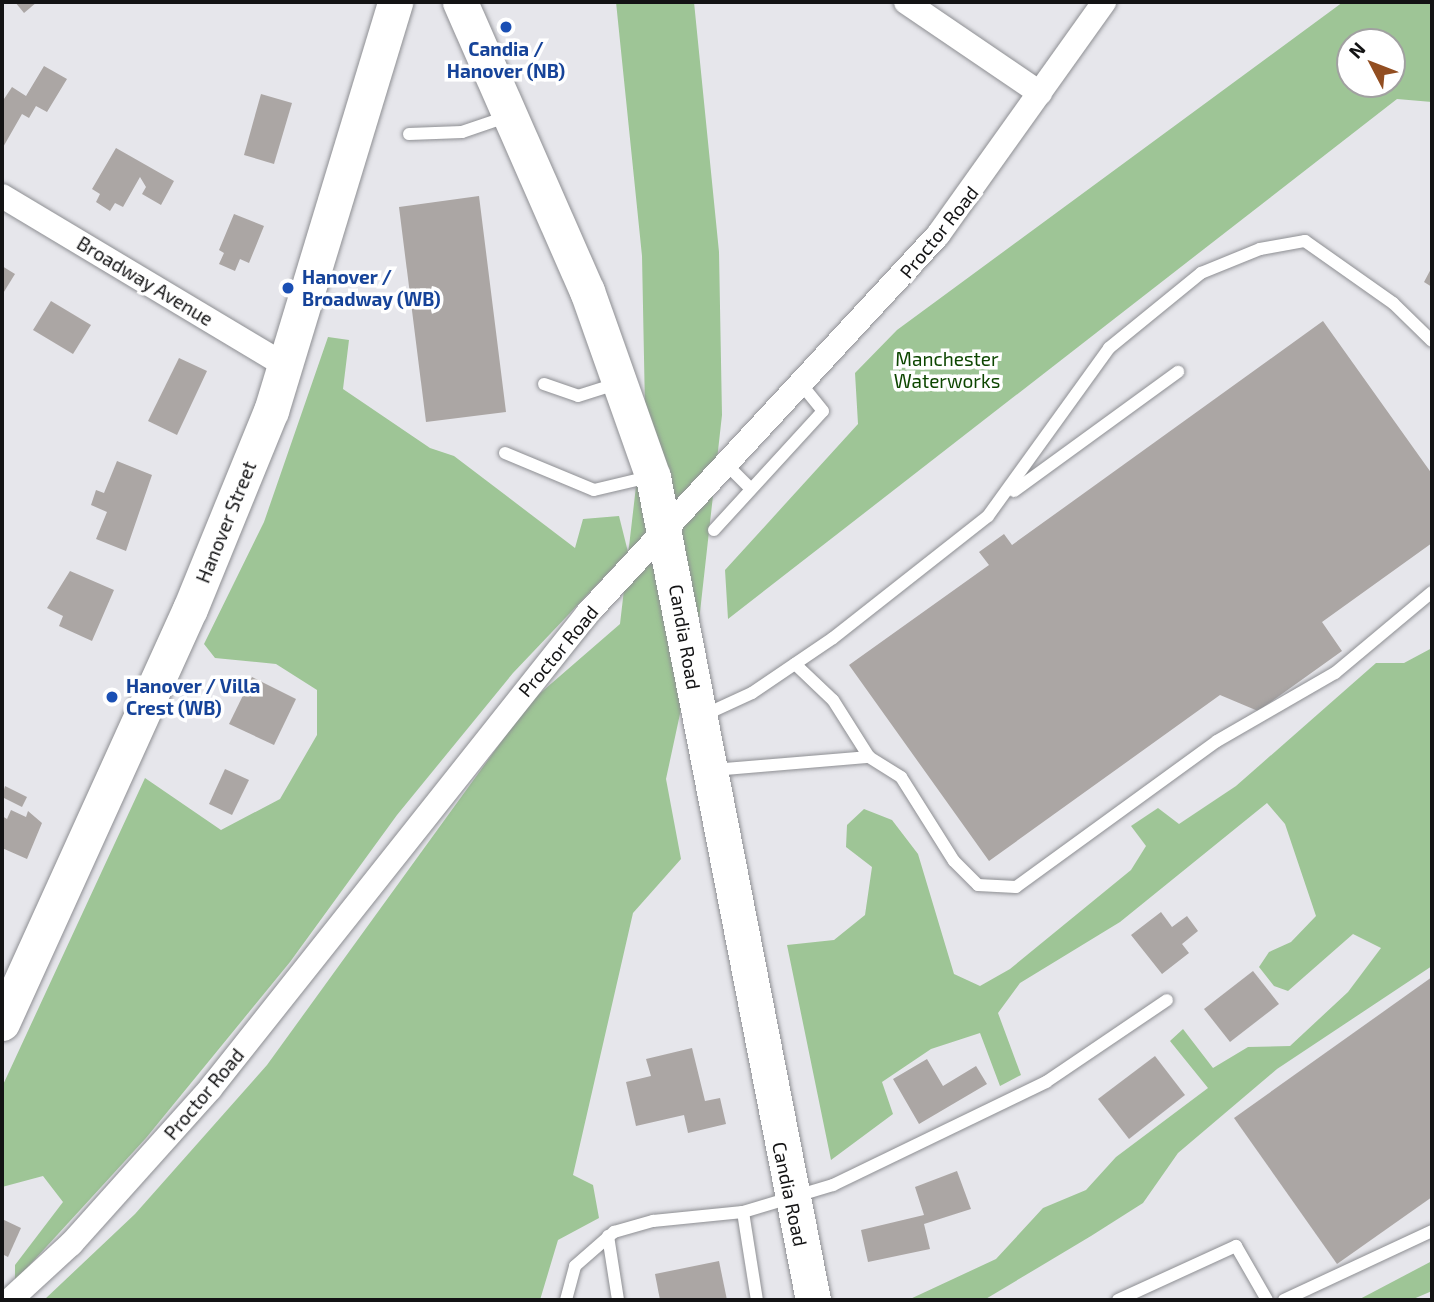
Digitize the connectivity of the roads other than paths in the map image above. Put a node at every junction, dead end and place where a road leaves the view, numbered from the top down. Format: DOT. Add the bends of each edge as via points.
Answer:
graph roads {
  1 [pos="395,2"];
  2 [pos="460,2"];
  3 [pos="906,2"];
  4 [pos="1104,2"];
  5 [pos="1040,93"];
  6 [pos="512,114"];
  7 [pos="409,134"];
  8 [pos="2,196"];
  9 [pos="1432,341"];
  10 [pos="288,367"];
  11 [pos="1178,372"];
  12 [pos="622,382"];
  13 [pos="544,384"];
  14 [pos="802,385"];
  15 [pos="505,453"];
  16 [pos="726,464"];
  17 [pos="653,477"];
  18 [pos="751,489"];
  19 [pos="1001,500"];
  20 [pos="665,529"];
  21 [pos="714,530"];
  22 [pos="1432,592"];
  23 [pos="795,664"];
  24 [pos="699,717"];
  25 [pos="869,757"];
  26 [pos="709,771"];
  27 [pos="1167,1000"];
  28 [pos="2,1023"];
  29 [pos="791,1200"];
  30 [pos="743,1212"];
  31 [pos="1432,1231"];
  32 [pos="608,1236"];
  33 [pos="10,1300"];
  34 [pos="566,1300"];
  35 [pos="618,1300"];
  36 [pos="757,1300"];
  37 [pos="813,1300"];
  38 [pos="1118,1300"];
  39 [pos="1267,1300"];
  40 [pos="1284,1300"];
  1 -- 10 [label="main road, Hanover Street" via="370,68"];
  2 -- 6 [label="main road, Candia Road"];
  3 -- 5 [label="street"];
  4 -- 5 [label="street, Proctor Road"];
  5 -- 14 [label="street, Proctor Road" via="938,236"];
  6 -- 7 [label="lane" via="462,132"];
  6 -- 12 [label="main road, Candia Road"];
  8 -- 10 [label="street, Broadway Avenue"];
  9 -- 19 [label="lane" via="1393,303 1305,241 1260,249 1201,274 1109,348"];
  10 -- 28 [label="main road, Hanover Street" via="190,609"];
  11 -- 19 [label="lane"];
  12 -- 13 [label="lane" via="578,396"];
  12 -- 17 [label="main road, Candia Road"];
  14 -- 16 [label="street, Proctor Road"];
  14 -- 18 [label="lane" via="823,411"];
  15 -- 17 [label="lane" via="594,490"];
  16 -- 18 [label="lane"];
  16 -- 20 [label="street, Proctor Road"];
  17 -- 20 [label="main road, Candia Road"];
  18 -- 21 [label="lane"];
  19 -- 23 [label="lane" via="942,554"];
  20 -- 24 [label="main road, Candia Road"];
  20 -- 33 [label="street, Proctor Road" via="578,625 210,1089 71,1244"];
  22 -- 25 [label="lane" via="1335,673 1217,741 1016,887 978,885 954,861 901,776"];
  23 -- 24 [label="lane"];
  23 -- 25 [label="lane" via="818,682"];
  24 -- 26 [label="main road, Candia Road"];
  25 -- 26 [label="lane"];
  26 -- 29 [label="main road, Candia Road"];
  27 -- 29 [label="lane" via="1046,1082"];
  29 -- 30 [label="lane"];
  29 -- 37 [label="main road, Candia Road"];
  30 -- 32 [label="lane" via="653,1220"];
  30 -- 36 [label="lane"];
  31 -- 40 [label="lane"];
  32 -- 34 [label="lane" via="575,1266"];
  32 -- 35 [label="lane"];
  38 -- 39 [label="lane" via="1236,1246"];
}
